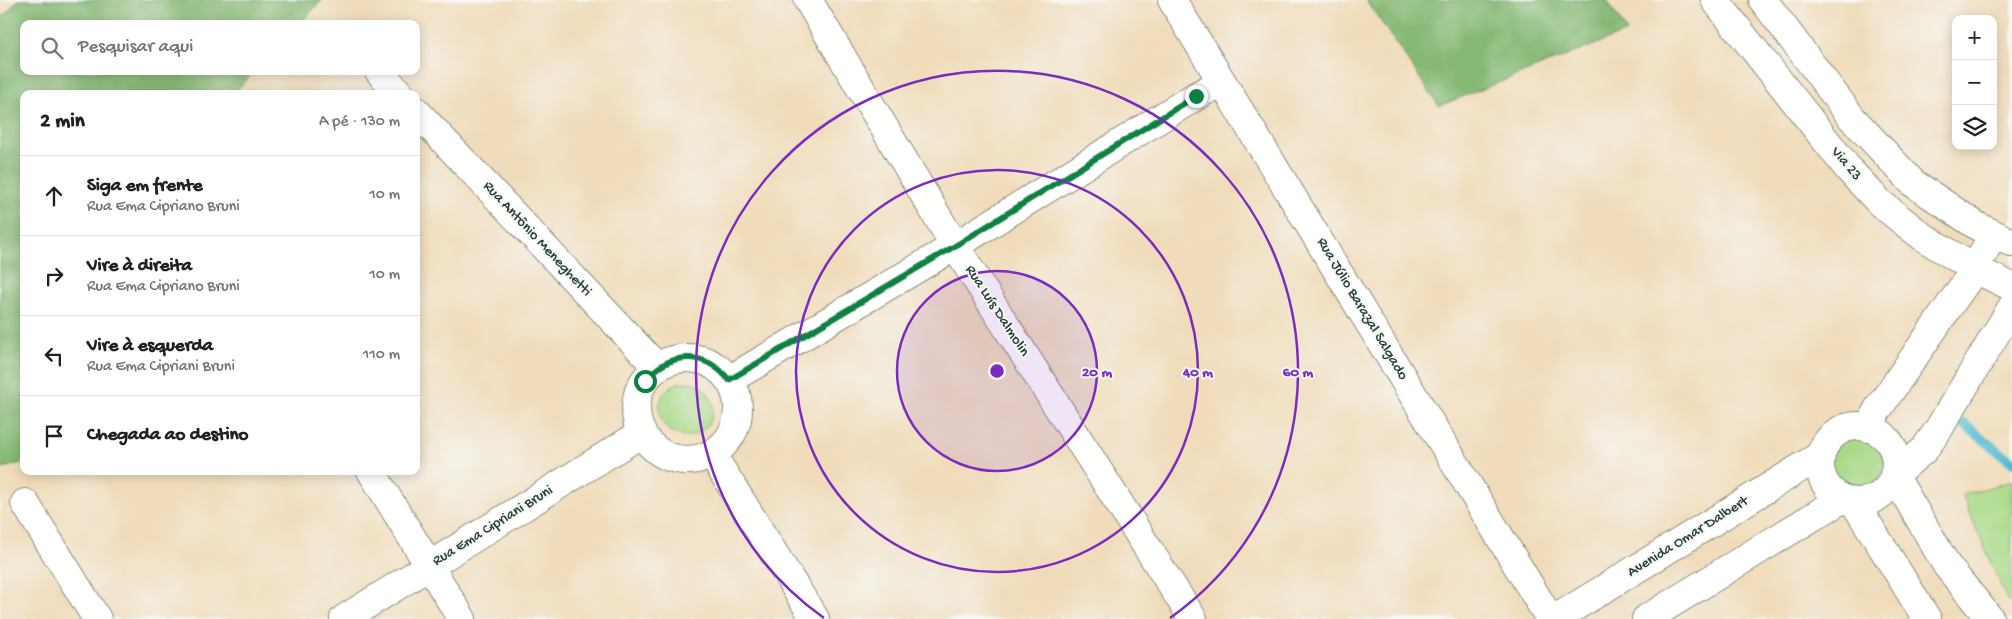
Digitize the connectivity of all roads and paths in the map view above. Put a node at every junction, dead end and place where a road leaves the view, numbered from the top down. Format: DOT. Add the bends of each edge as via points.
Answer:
graph roads {
  1 [pos="808,0"];
  2 [pos="1172,0"];
  3 [pos="1716,0"];
  4 [pos="1763,0"];
  5 [pos="383,75"];
  6 [pos="1222,82"];
  7 [pos="396,90"];
  8 [pos="420,115"];
  9 [pos="2003,238"];
  10 [pos="955,246"];
  11 [pos="1975,269"];
  12 [pos="2012,287"];
  13 [pos="2012,307"];
  14 [pos="658,367"];
  15 [pos="729,380"];
  16 [pos="1868,428"];
  17 [pos="642,433"];
  18 [pos="711,453"];
  19 [pos="1821,455"];
  20 [pos="373,475"];
  21 [pos="1894,475"];
  22 [pos="1848,500"];
  23 [pos="25,503"];
  24 [pos="430,566"];
  25 [pos="97,619"];
  26 [pos="344,619"];
  27 [pos="462,619"];
  28 [pos="815,619"];
  29 [pos="1193,619"];
  30 [pos="1550,619"];
  31 [pos="1555,619"];
  32 [pos="1646,619"];
  33 [pos="1927,619"];
  34 [pos="1990,619"];
  1 -- 10 [label="street, Rua Luís Dalmolin"];
  2 -- 6 [label="street, Rua Júlio Barazal Salgado"];
  3 -- 11 [label="street, Via 23" via="1850,171 1880,203 1923,237"];
  4 -- 9 [label="street" via="1852,118 1912,183 1977,226"];
  5 -- 7 [label="street"];
  6 -- 10 [label="street"];
  6 -- 30 [label="street, Rua Júlio Barazal Salgado"];
  8 -- 14 [label="street, Rua Antônio Meneghetti"];
  9 -- 11 [label="street"];
  10 -- 15 [label="street"];
  10 -- 29 [label="street, Rua Luís Dalmolin"];
  11 -- 12 [label="street, Via 23"];
  11 -- 16 [label="street"];
  13 -- 21 [label="street" via="1924,450"];
  14 -- 15 [label="street" via="676,359 696,359 715,366"];
  14 -- 17 [label="street" via="645,381 637,398 637,416"];
  15 -- 18 [label="street" via="737,400 737,421 727,440"];
  16 -- 19 [label="street" via="1845,428 1826,443"];
  16 -- 21 [label="street" via="1879,433 1894,451"];
  17 -- 18 [label="street" via="655,448 673,458 692,459"];
  17 -- 24 [label="street, Rua Ema Cipriani Bruni"];
  18 -- 28 [label="street"];
  19 -- 22 [label="street" via="1824,481 1831,491"];
  19 -- 31 [label="street, Avenida Omar Dalbert"];
  20 -- 24 [label="street"];
  21 -- 22 [label="street" via="1879,496 1867,501"];
  21 -- 34 [label="street" via="1947,566"];
  22 -- 32 [label="street"];
  22 -- 33 [label="street"];
  23 -- 25 [label="street"];
  24 -- 26 [label="street, Rua Ema Cipriani Bruni"];
  24 -- 27 [label="street"];
}
